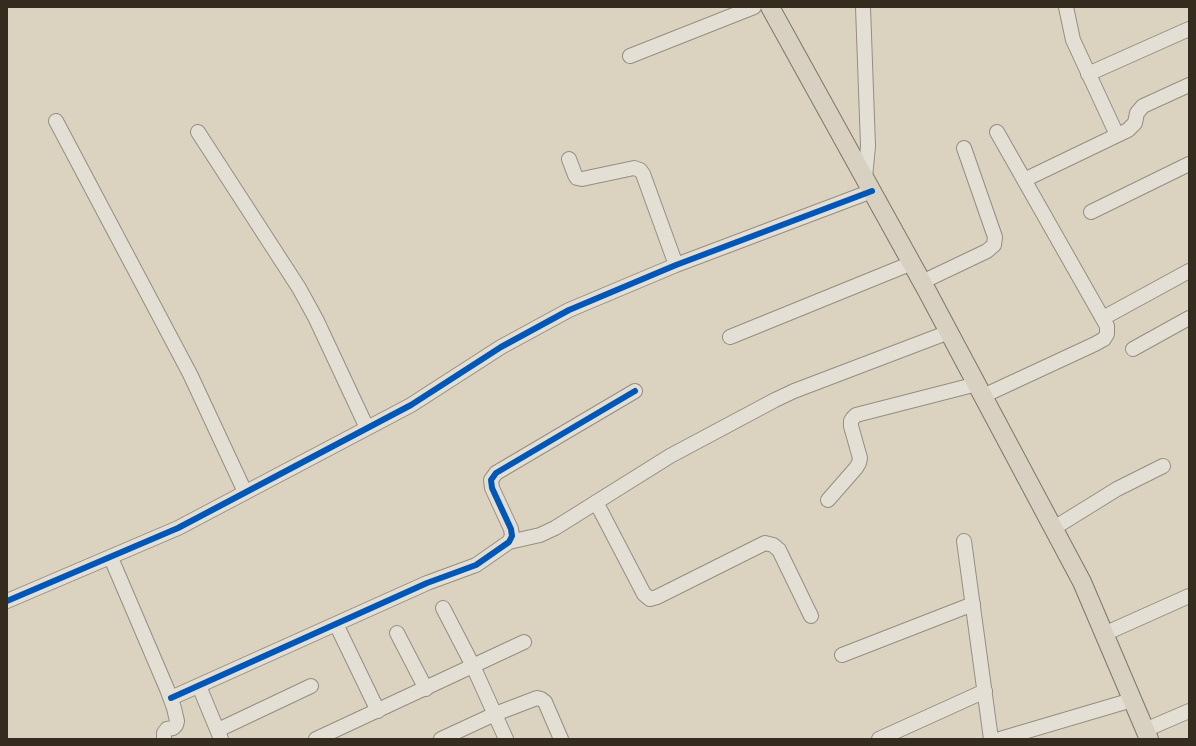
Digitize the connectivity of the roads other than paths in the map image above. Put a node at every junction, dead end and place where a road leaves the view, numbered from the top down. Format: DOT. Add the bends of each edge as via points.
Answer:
graph roads {
  1 [pos="754,7"];
  2 [pos="770,7"];
  3 [pos="863,7"];
  4 [pos="1066,7"];
  5 [pos="1189,29"];
  6 [pos="630,56"];
  7 [pos="1088,74"];
  8 [pos="1189,85"];
  9 [pos="56,121"];
  10 [pos="198,132"];
  11 [pos="997,132"];
  12 [pos="1117,135"];
  13 [pos="964,148"];
  14 [pos="569,159"];
  15 [pos="1189,164"];
  16 [pos="1024,180"];
  17 [pos="868,185"];
  18 [pos="1091,212"];
  19 [pos="912,263"];
  20 [pos="676,265"];
  21 [pos="1189,271"];
  22 [pos="922,282"];
  23 [pos="1103,318"];
  24 [pos="1189,318"];
  25 [pos="949,332"];
  26 [pos="730,337"];
  27 [pos="1133,350"];
  28 [pos="980,390"];
  29 [pos="635,391"];
  30 [pos="367,428"];
  31 [pos="1163,466"];
  32 [pos="245,492"];
  33 [pos="828,500"];
  34 [pos="596,502"];
  35 [pos="1054,528"];
  36 [pos="964,541"];
  37 [pos="509,542"];
  38 [pos="111,558"];
  39 [pos="1189,596"];
  40 [pos="7,601"];
  41 [pos="973,604"];
  42 [pos="443,608"];
  43 [pos="811,616"];
  44 [pos="336,624"];
  45 [pos="397,633"];
  46 [pos="1104,634"];
  47 [pos="524,642"];
  48 [pos="842,655"];
  49 [pos="474,666"];
  50 [pos="198,686"];
  51 [pos="311,686"];
  52 [pos="426,689"];
  53 [pos="985,691"];
  54 [pos="171,698"];
  55 [pos="1132,700"];
  56 [pos="378,711"];
  57 [pos="1189,711"];
  58 [pos="495,714"];
  59 [pos="220,734"];
  60 [pos="1147,735"];
  61 [pos="164,739"];
  62 [pos="316,739"];
  63 [pos="441,739"];
  64 [pos="506,739"];
  65 [pos="561,739"];
  66 [pos="878,739"];
  67 [pos="991,739"];
  68 [pos="1000,739"];
  1 -- 6 [label="street"];
  2 -- 17 [label="main road"];
  3 -- 17 [label="street"];
  4 -- 7 [label="street" via="1073,40"];
  5 -- 7 [label="street"];
  7 -- 12 [label="street"];
  8 -- 12 [label="street" via="1143,106 1137,113 1133,126"];
  9 -- 32 [label="street" via="190,374"];
  10 -- 30 [label="street" via="299,288"];
  11 -- 16 [label="street"];
  12 -- 16 [label="street"];
  13 -- 22 [label="street" via="995,237 994,245 987,251"];
  14 -- 20 [label="street" via="575,175 582,179 634,168 640,170"];
  15 -- 18 [label="street"];
  16 -- 23 [label="street"];
  17 -- 19 [label="main road"];
  17 -- 20 [label="street"];
  19 -- 22 [label="main road"];
  19 -- 26 [label="street"];
  20 -- 30 [label="street" via="568,310 501,348 411,405"];
  21 -- 23 [label="street"];
  22 -- 25 [label="main road"];
  23 -- 28 [label="street" via="1108,326 1104,339"];
  24 -- 27 [label="street"];
  25 -- 28 [label="main road"];
  25 -- 34 [label="street" via="775,400 670,456"];
  28 -- 33 [label="street" via="856,415 851,421 851,426 860,458 859,463"];
  28 -- 35 [label="main road"];
  29 -- 37 [label="street" via="496,473 491,480 492,488 511,529 512,536"];
  30 -- 32 [label="street"];
  31 -- 35 [label="street" via="1117,489"];
  32 -- 38 [label="street" via="178,528"];
  34 -- 37 [label="street" via="540,535"];
  34 -- 43 [label="street" via="644,594 650,599 765,543 779,550"];
  35 -- 46 [label="main road" via="1082,582"];
  36 -- 41 [label="street"];
  37 -- 44 [label="street" via="476,565 427,583"];
  38 -- 40 [label="street"];
  38 -- 54 [label="street"];
  39 -- 46 [label="street"];
  41 -- 48 [label="street"];
  41 -- 53 [label="street"];
  42 -- 49 [label="street"];
  44 -- 50 [label="street"];
  44 -- 56 [label="street"];
  45 -- 52 [label="street"];
  46 -- 55 [label="main road"];
  47 -- 49 [label="street"];
  49 -- 52 [label="street"];
  49 -- 58 [label="street"];
  50 -- 54 [label="street"];
  50 -- 59 [label="street"];
  51 -- 59 [label="street"];
  52 -- 56 [label="street"];
  53 -- 66 [label="street"];
  53 -- 67 [label="street"];
  54 -- 61 [label="street" via="177,721 173,728 167,729 164,733"];
  55 -- 60 [label="main road"];
  55 -- 68 [label="street"];
  56 -- 62 [label="street"];
  57 -- 60 [label="street"];
  58 -- 63 [label="street"];
  58 -- 64 [label="street"];
  58 -- 65 [label="street" via="537,698 541,699 546,702"];
}
